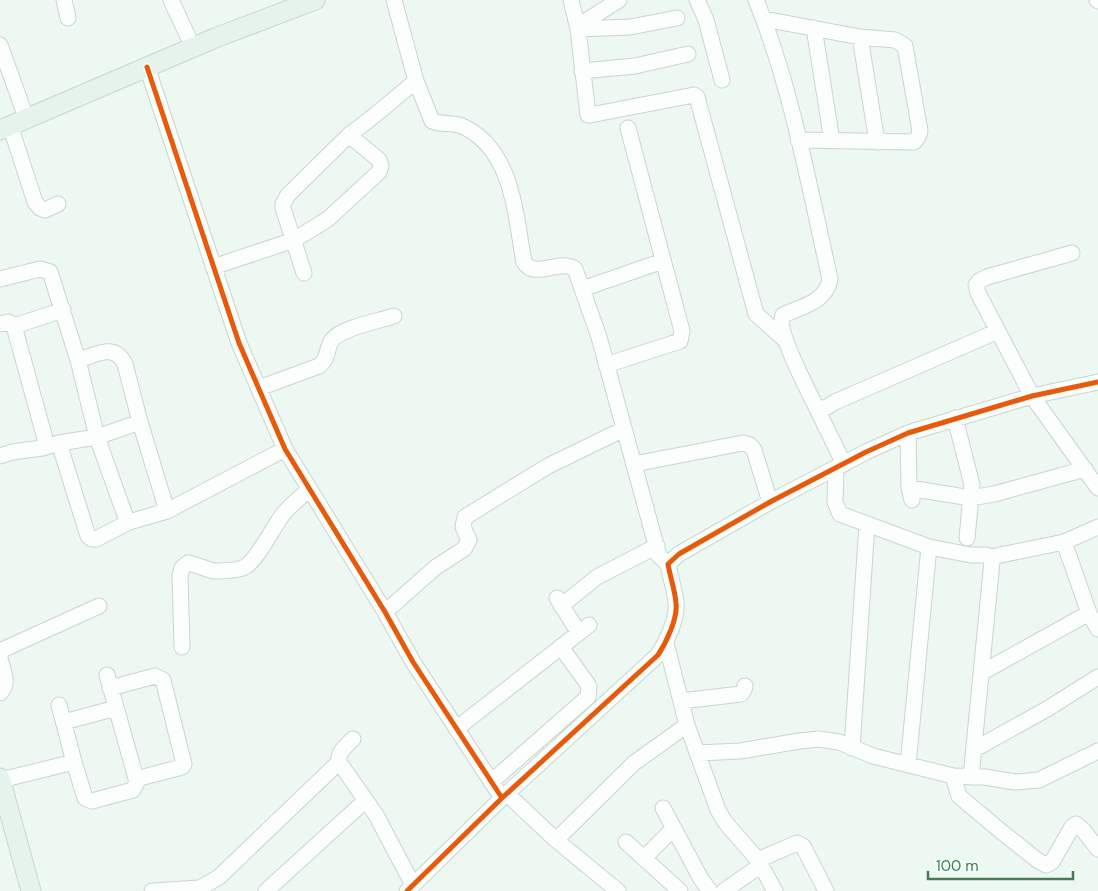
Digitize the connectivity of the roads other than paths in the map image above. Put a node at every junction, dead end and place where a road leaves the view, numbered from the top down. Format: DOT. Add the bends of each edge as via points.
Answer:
graph roads {
  1 [pos="64,0"];
  2 [pos="171,0"];
  3 [pos="394,0"];
  4 [pos="571,0"];
  5 [pos="618,0"];
  6 [pos="696,0"];
  7 [pos="756,0"];
  8 [pos="300,2"];
  9 [pos="68,18"];
  10 [pos="677,18"];
  11 [pos="764,19"];
  12 [pos="578,27"];
  13 [pos="814,28"];
  14 [pos="860,37"];
  15 [pos="189,39"];
  16 [pos="0,45"];
  17 [pos="688,54"];
  18 [pos="147,67"];
  19 [pos="582,72"];
  20 [pos="722,80"];
  21 [pos="416,81"];
  22 [pos="23,109"];
  23 [pos="3,125"];
  24 [pos="628,128"];
  25 [pos="349,135"];
  26 [pos="798,140"];
  27 [pos="832,140"];
  28 [pos="877,142"];
  29 [pos="58,204"];
  30 [pos="294,240"];
  31 [pos="1072,253"];
  32 [pos="663,261"];
  33 [pos="213,267"];
  34 [pos="304,273"];
  35 [pos="0,279"];
  36 [pos="582,289"];
  37 [pos="62,310"];
  38 [pos="394,316"];
  39 [pos="7,325"];
  40 [pos="998,331"];
  41 [pos="785,340"];
  42 [pos="78,360"];
  43 [pos="606,365"];
  44 [pos="1098,382"];
  45 [pos="259,388"];
  46 [pos="1032,396"];
  47 [pos="817,409"];
  48 [pos="955,418"];
  49 [pos="140,422"];
  50 [pos="624,429"];
  51 [pos="908,434"];
  52 [pos="97,437"];
  53 [pos="53,444"];
  54 [pos="284,449"];
  55 [pos="0,456"];
  56 [pos="634,464"];
  57 [pos="840,466"];
  58 [pos="1085,469"];
  59 [pos="1098,488"];
  60 [pos="310,489"];
  61 [pos="970,498"];
  62 [pos="770,502"];
  63 [pos="167,511"];
  64 [pos="129,522"];
  65 [pos="867,524"];
  66 [pos="1098,527"];
  67 [pos="967,538"];
  68 [pos="1064,542"];
  69 [pos="657,546"];
  70 [pos="929,547"];
  71 [pos="991,557"];
  72 [pos="668,564"];
  73 [pos="99,606"];
  74 [pos="385,612"];
  75 [pos="1089,614"];
  76 [pos="1098,629"];
  77 [pos="666,643"];
  78 [pos="182,647"];
  79 [pos="561,647"];
  80 [pos="0,657"];
  81 [pos="981,673"];
  82 [pos="1098,677"];
  83 [pos="745,686"];
  84 [pos="0,693"];
  85 [pos="681,701"];
  86 [pos="59,705"];
  87 [pos="116,708"];
  88 [pos="64,722"];
  89 [pos="687,725"];
  90 [pos="456,729"];
  91 [pos="353,739"];
  92 [pos="852,748"];
  93 [pos="975,749"];
  94 [pos="1098,751"];
  95 [pos="698,753"];
  96 [pos="74,762"];
  97 [pos="339,762"];
  98 [pos="908,765"];
  99 [pos="953,776"];
  100 [pos="971,777"];
  101 [pos="0,779"];
  102 [pos="136,779"];
  103 [pos="491,782"];
  104 [pos="504,796"];
  105 [pos="366,800"];
  106 [pos="664,808"];
  107 [pos="674,828"];
  108 [pos="556,840"];
  109 [pos="626,842"];
  110 [pos="1098,849"];
  111 [pos="644,858"];
  112 [pos="759,863"];
  113 [pos="706,885"];
  114 [pos="410,888"];
  115 [pos="31,891"];
  116 [pos="152,891"];
  117 [pos="266,891"];
  118 [pos="618,891"];
  119 [pos="680,891"];
  120 [pos="689,891"];
  121 [pos="724,891"];
  122 [pos="775,891"];
  123 [pos="826,891"];
  1 -- 9 [label="street"];
  2 -- 15 [label="street"];
  3 -- 21 [label="street"];
  4 -- 12 [label="street"];
  5 -- 12 [label="street"];
  6 -- 20 [label="street" via="706,20"];
  7 -- 11 [label="street"];
  8 -- 15 [label="main road"];
  8 -- 18 [label="main road"];
  10 -- 12 [label="street" via="630,27"];
  11 -- 13 [label="street"];
  11 -- 26 [label="street"];
  12 -- 19 [label="street"];
  13 -- 14 [label="street"];
  13 -- 27 [label="street"];
  14 -- 28 [label="street"];
  14 -- 28 [label="street" via="895,40 905,46 920,131 914,142"];
  15 -- 22 [label="main road"];
  16 -- 22 [label="street"];
  17 -- 19 [label="street" via="636,66"];
  18 -- 23 [label="main road"];
  18 -- 33 [label="street"];
  19 -- 41 [label="street" via="586,114 589,115 697,97 756,314"];
  21 -- 25 [label="street"];
  21 -- 36 [label="street" via="432,121 461,125 484,140 498,158 512,193 527,268 533,270 568,264 575,269"];
  22 -- 23 [label="main road"];
  23 -- 29 [label="street" via="35,202 45,210"];
  24 -- 32 [label="street"];
  25 -- 30 [label="street" via="286,198 283,208"];
  25 -- 30 [label="street" via="379,160 379,172 328,219"];
  26 -- 27 [label="street"];
  26 -- 41 [label="street" via="830,279 823,297 782,316"];
  27 -- 28 [label="street"];
  30 -- 33 [label="street"];
  30 -- 34 [label="street"];
  31 -- 40 [label="street" via="987,277 976,285"];
  32 -- 36 [label="street"];
  32 -- 43 [label="street" via="682,331 680,341"];
  33 -- 45 [label="street" via="239,343"];
  35 -- 37 [label="street" via="40,269 50,272"];
  36 -- 43 [label="street"];
  37 -- 39 [label="street"];
  37 -- 42 [label="street"];
  38 -- 45 [label="street" via="345,331 333,339 323,363"];
  39 -- 53 [label="street"];
  40 -- 46 [label="street"];
  40 -- 47 [label="street"];
  41 -- 47 [label="street"];
  42 -- 49 [label="street" via="111,351 118,354 125,364"];
  42 -- 52 [label="street"];
  43 -- 50 [label="street"];
  44 -- 46 [label="street"];
  45 -- 54 [label="street"];
  46 -- 48 [label="street"];
  46 -- 58 [label="street"];
  47 -- 57 [label="street"];
  48 -- 51 [label="street"];
  48 -- 61 [label="street" via="972,485"];
  49 -- 52 [label="street"];
  49 -- 63 [label="street"];
  50 -- 56 [label="street"];
  50 -- 74 [label="street" via="548,466 465,517 463,527 469,540 464,549 436,567"];
  51 -- 57 [label="street"];
  51 -- 61 [label="street" via="911,494"];
  52 -- 53 [label="street"];
  52 -- 64 [label="street"];
  53 -- 55 [label="street"];
  53 -- 64 [label="street" via="88,536 96,539"];
  54 -- 60 [label="street"];
  54 -- 63 [label="street"];
  56 -- 62 [label="street" via="743,443 754,450"];
  56 -- 69 [label="street"];
  57 -- 62 [label="street"];
  57 -- 65 [label="street" via="835,502 840,514"];
  58 -- 59 [label="street"];
  58 -- 61 [label="street"];
  60 -- 74 [label="street"];
  60 -- 78 [label="street" via="284,513 258,554 245,567 212,571 188,563 182,568"];
  61 -- 67 [label="street"];
  62 -- 72 [label="street" via="679,554"];
  63 -- 64 [label="street"];
  65 -- 70 [label="street"];
  65 -- 92 [label="street"];
  66 -- 68 [label="street"];
  68 -- 71 [label="street"];
  68 -- 75 [label="street"];
  69 -- 72 [label="street" via="659,556"];
  69 -- 79 [label="street" via="558,601 584,629"];
  70 -- 71 [label="street"];
  70 -- 98 [label="street"];
  71 -- 81 [label="street"];
  72 -- 77 [label="street" via="676,610"];
  73 -- 80 [label="street" via="2,650"];
  74 -- 90 [label="street" via="412,662"];
  75 -- 76 [label="street"];
  75 -- 81 [label="street"];
  77 -- 85 [label="street"];
  77 -- 104 [label="street" via="658,655"];
  79 -- 90 [label="street"];
  79 -- 103 [label="street" via="589,686 588,697"];
  80 -- 84 [label="street" via="6,680"];
  81 -- 93 [label="street"];
  82 -- 93 [label="street"];
  83 -- 85 [label="street" via="741,694"];
  85 -- 89 [label="street"];
  86 -- 88 [label="street"];
  87 -- 88 [label="street"];
  87 -- 102 [label="street"];
  87 -- 102 [label="street" via="109,681 155,676 163,680 184,764"];
  88 -- 96 [label="street"];
  89 -- 95 [label="street"];
  89 -- 108 [label="street" via="634,763"];
  90 -- 103 [label="street"];
  91 -- 97 [label="street" via="340,752"];
  92 -- 95 [label="street" via="819,739 740,752"];
  92 -- 98 [label="street"];
  93 -- 100 [label="street"];
  94 -- 100 [label="street" via="1039,780 1015,782"];
  95 -- 112 [label="street" via="725,822"];
  96 -- 101 [label="street"];
  96 -- 102 [label="street" via="85,798 92,802 133,790"];
  97 -- 105 [label="street"];
  97 -- 116 [label="street" via="219,877 200,888"];
  98 -- 99 [label="street"];
  99 -- 100 [label="street"];
  99 -- 110 [label="street" via="959,796 1046,865 1052,862 1076,824"];
  101 -- 115 [label="main road"];
  103 -- 104 [label="street"];
  104 -- 108 [label="street"];
  104 -- 114 [label="street"];
  105 -- 114 [label="street"];
  105 -- 117 [label="street"];
  106 -- 107 [label="street"];
  107 -- 111 [label="street"];
  107 -- 113 [label="street"];
  108 -- 118 [label="street"];
  109 -- 111 [label="street"];
  111 -- 119 [label="street"];
  112 -- 121 [label="street"];
  112 -- 122 [label="street"];
  112 -- 123 [label="street" via="800,843"];
  113 -- 120 [label="street"];
}
